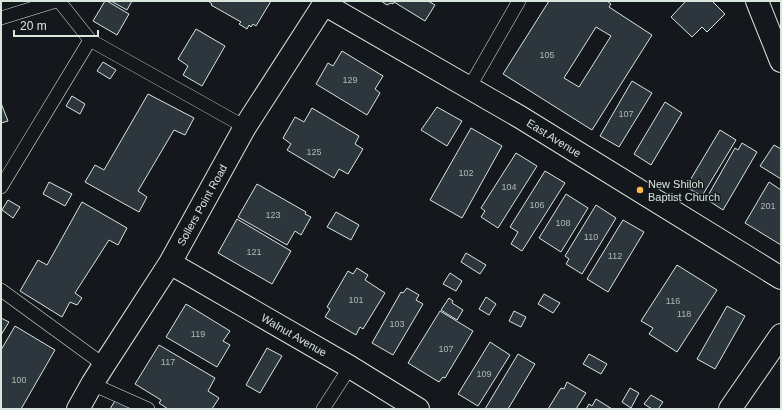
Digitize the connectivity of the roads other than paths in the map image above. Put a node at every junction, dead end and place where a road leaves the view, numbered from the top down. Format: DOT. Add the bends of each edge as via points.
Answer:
graph roads {
  1 [pos="57,1"];
  2 [pos="518,1"];
  3 [pos="757,1"];
  4 [pos="325,3"];
  5 [pos="1,18"];
  6 [pos="90,40"];
  7 [pos="781,61"];
  8 [pos="469,88"];
  9 [pos="245,128"];
  10 [pos="1,187"];
  11 [pos="170,263"];
  12 [pos="781,278"];
  13 [pos="1,290"];
  14 [pos="781,335"];
  15 [pos="104,365"];
  16 [pos="350,367"];
  17 [pos="92,384"];
  18 [pos="78,409"];
  19 [pos="148,409"];
  20 [pos="323,409"];
  21 [pos="418,409"];
  22 [pos="730,409"];
  1 -- 5 [label="lane"];
  1 -- 6 [label="lane"];
  2 -- 8 [label="lane"];
  3 -- 7 [label="street"];
  4 -- 8 [label="street, East Avenue"];
  4 -- 9 [label="street, Sollers Point Road"];
  6 -- 9 [label="lane"];
  6 -- 10 [label="lane"];
  8 -- 12 [label="street, East Avenue"];
  9 -- 11 [label="street, Sollers Point Road"];
  11 -- 15 [label="street, Sollers Point Road"];
  11 -- 16 [label="street, Walnut Avenue"];
  13 -- 15 [label="lane"];
  14 -- 22 [label="street"];
  15 -- 17 [label="street, Sollers Point Road"];
  16 -- 20 [label="lane"];
  16 -- 21 [label="street, Walnut Avenue"];
  17 -- 18 [label="street, Sollers Point Road"];
  17 -- 19 [label="lane"];
}
